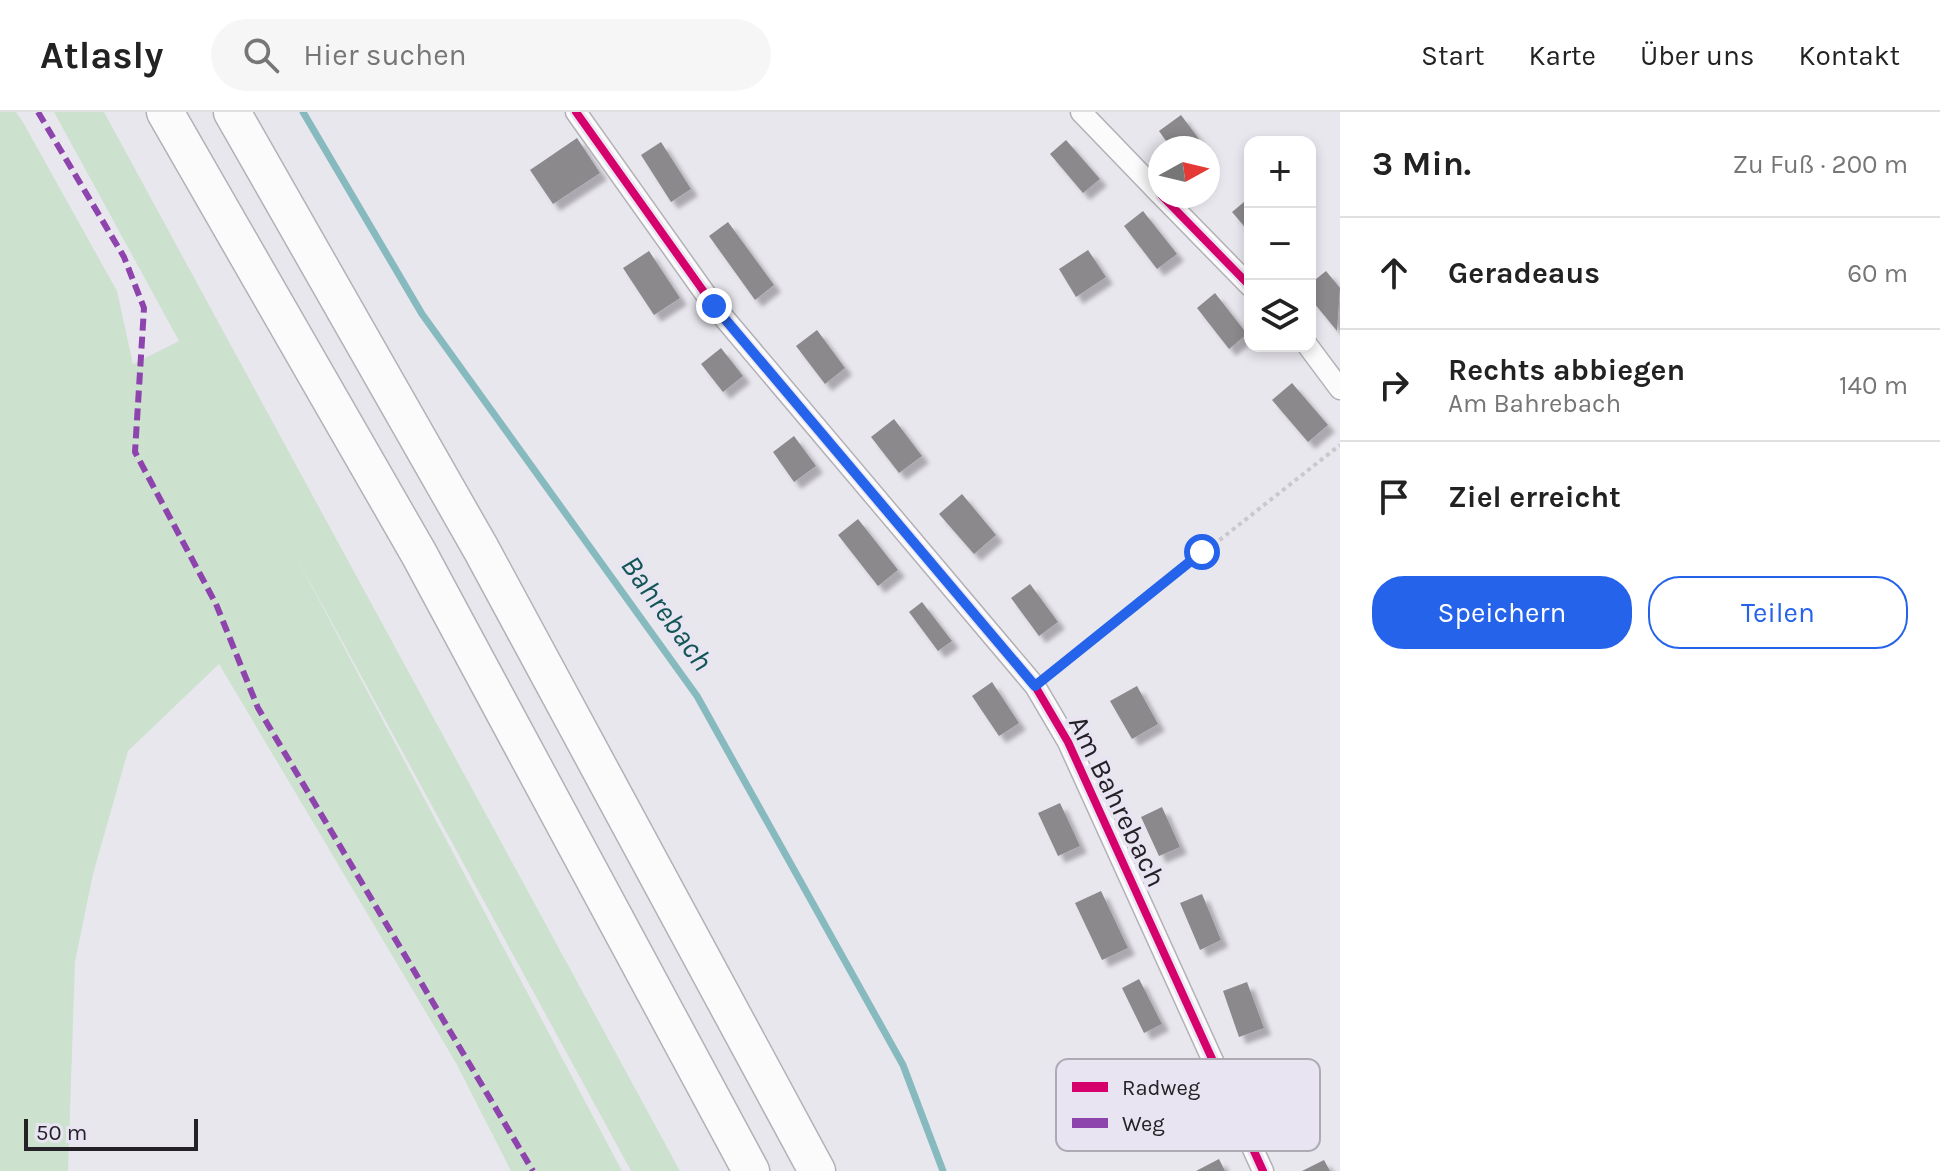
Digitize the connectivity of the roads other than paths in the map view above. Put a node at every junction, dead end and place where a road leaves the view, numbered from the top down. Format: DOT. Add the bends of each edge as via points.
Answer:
graph roads {
  1 [pos="165,112"];
  2 [pos="232,112"];
  3 [pos="576,112"];
  4 [pos="1081,112"];
  5 [pos="1148,182"];
  6 [pos="1174,208"];
  7 [pos="1244,280"];
  8 [pos="1312,352"];
  9 [pos="1340,389"];
  10 [pos="1212,1059"];
  11 [pos="1254,1151"];
  12 [pos="751,1171"];
  13 [pos="817,1171"];
  14 [pos="1263,1171"];
  1 -- 12 [label="highway" via="419,554"];
  2 -- 13 [label="highway" via="481,549"];
  3 -- 10 [label="street, Am Bahrebach" via="714,306 1035,686 1068,742"];
  4 -- 5 [label="street"];
  6 -- 7 [label="street"];
  8 -- 9 [label="street"];
  11 -- 14 [label="street, Am Bahrebach"];
}
